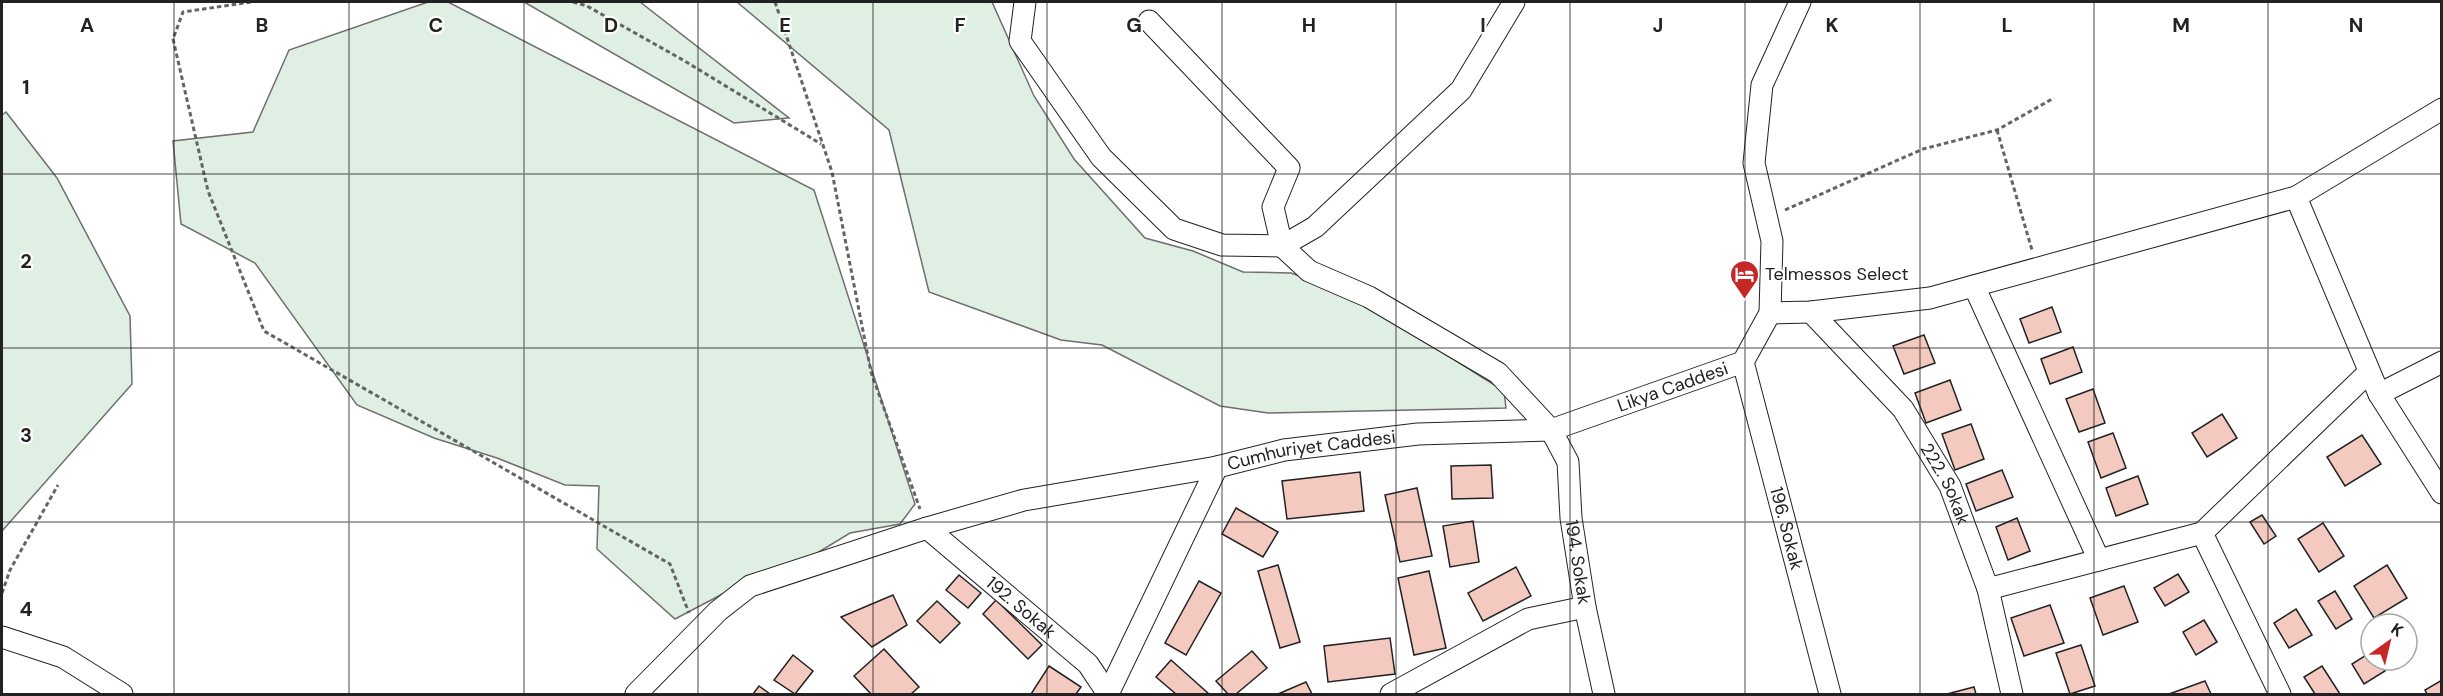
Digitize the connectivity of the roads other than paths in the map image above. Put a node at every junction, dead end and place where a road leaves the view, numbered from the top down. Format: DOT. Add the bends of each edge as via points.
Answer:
graph roads {
  1 [pos="1025,2"];
  2 [pos="1514,2"];
  3 [pos="1800,2"];
  4 [pos="1149,21"];
  5 [pos="2442,109"];
  6 [pos="2296,197"];
  7 [pos="1282,246"];
  8 [pos="1974,286"];
  9 [pos="1811,312"];
  10 [pos="1770,313"];
  11 [pos="2442,362"];
  12 [pos="1743,363"];
  13 [pos="2369,372"];
  14 [pos="2379,394"];
  15 [pos="1551,430"];
  16 [pos="1217,466"];
  17 [pos="2442,493"];
  18 [pos="927,528"];
  19 [pos="2202,533"];
  20 [pos="2099,560"];
  21 [pos="1988,589"];
  22 [pos="1585,607"];
  23 [pos="2,637"];
  24 [pos="122,694"];
  25 [pos="636,694"];
  26 [pos="1108,694"];
  27 [pos="1391,694"];
  28 [pos="1604,694"];
  29 [pos="1830,694"];
  30 [pos="2012,694"];
  31 [pos="2280,694"];
  1 -- 7 [label="street" via="1020,41 1101,157 1174,229 1222,245"];
  2 -- 7 [label="street" via="1461,90 1315,227"];
  3 -- 10 [label="street, Likya Caddesi" via="1762,85 1754,163 1772,241"];
  4 -- 7 [label="street" via="1289,168 1273,207"];
  5 -- 6 [label="street"];
  6 -- 8 [label="street"];
  6 -- 13 [label="street"];
  7 -- 15 [label="street, 194. Sokak" via="1310,271 1369,297 1498,373"];
  8 -- 9 [label="street" via="1930,298"];
  8 -- 20 [label="street"];
  9 -- 10 [label="street"];
  9 -- 21 [label="street, 222. Sokak" via="1903,409 1950,486"];
  10 -- 12 [label="street, Likya Caddesi"];
  11 -- 14 [label="street"];
  12 -- 15 [label="street, Likya Caddesi"];
  12 -- 29 [label="street, 196. Sokak"];
  13 -- 14 [label="street"];
  13 -- 19 [label="street"];
  14 -- 17 [label="street"];
  15 -- 16 [label="street, Cumhuriyet Caddesi" via="1418,434 1284,450"];
  15 -- 22 [label="street, 194. Sokak" via="1568,462 1571,518"];
  16 -- 18 [label="street" via="1023,500"];
  16 -- 26 [label="street, Cumhuriyet Caddesi"];
  18 -- 25 [label="street" via="750,586"];
  18 -- 26 [label="street, 192. Sokak" via="1088,664"];
  19 -- 20 [label="street"];
  19 -- 31 [label="street"];
  20 -- 21 [label="street"];
  21 -- 30 [label="street, 222. Sokak"];
  22 -- 27 [label="street" via="1528,619"];
  22 -- 28 [label="street, 194. Sokak"];
  23 -- 24 [label="street" via="63,657"];
}
